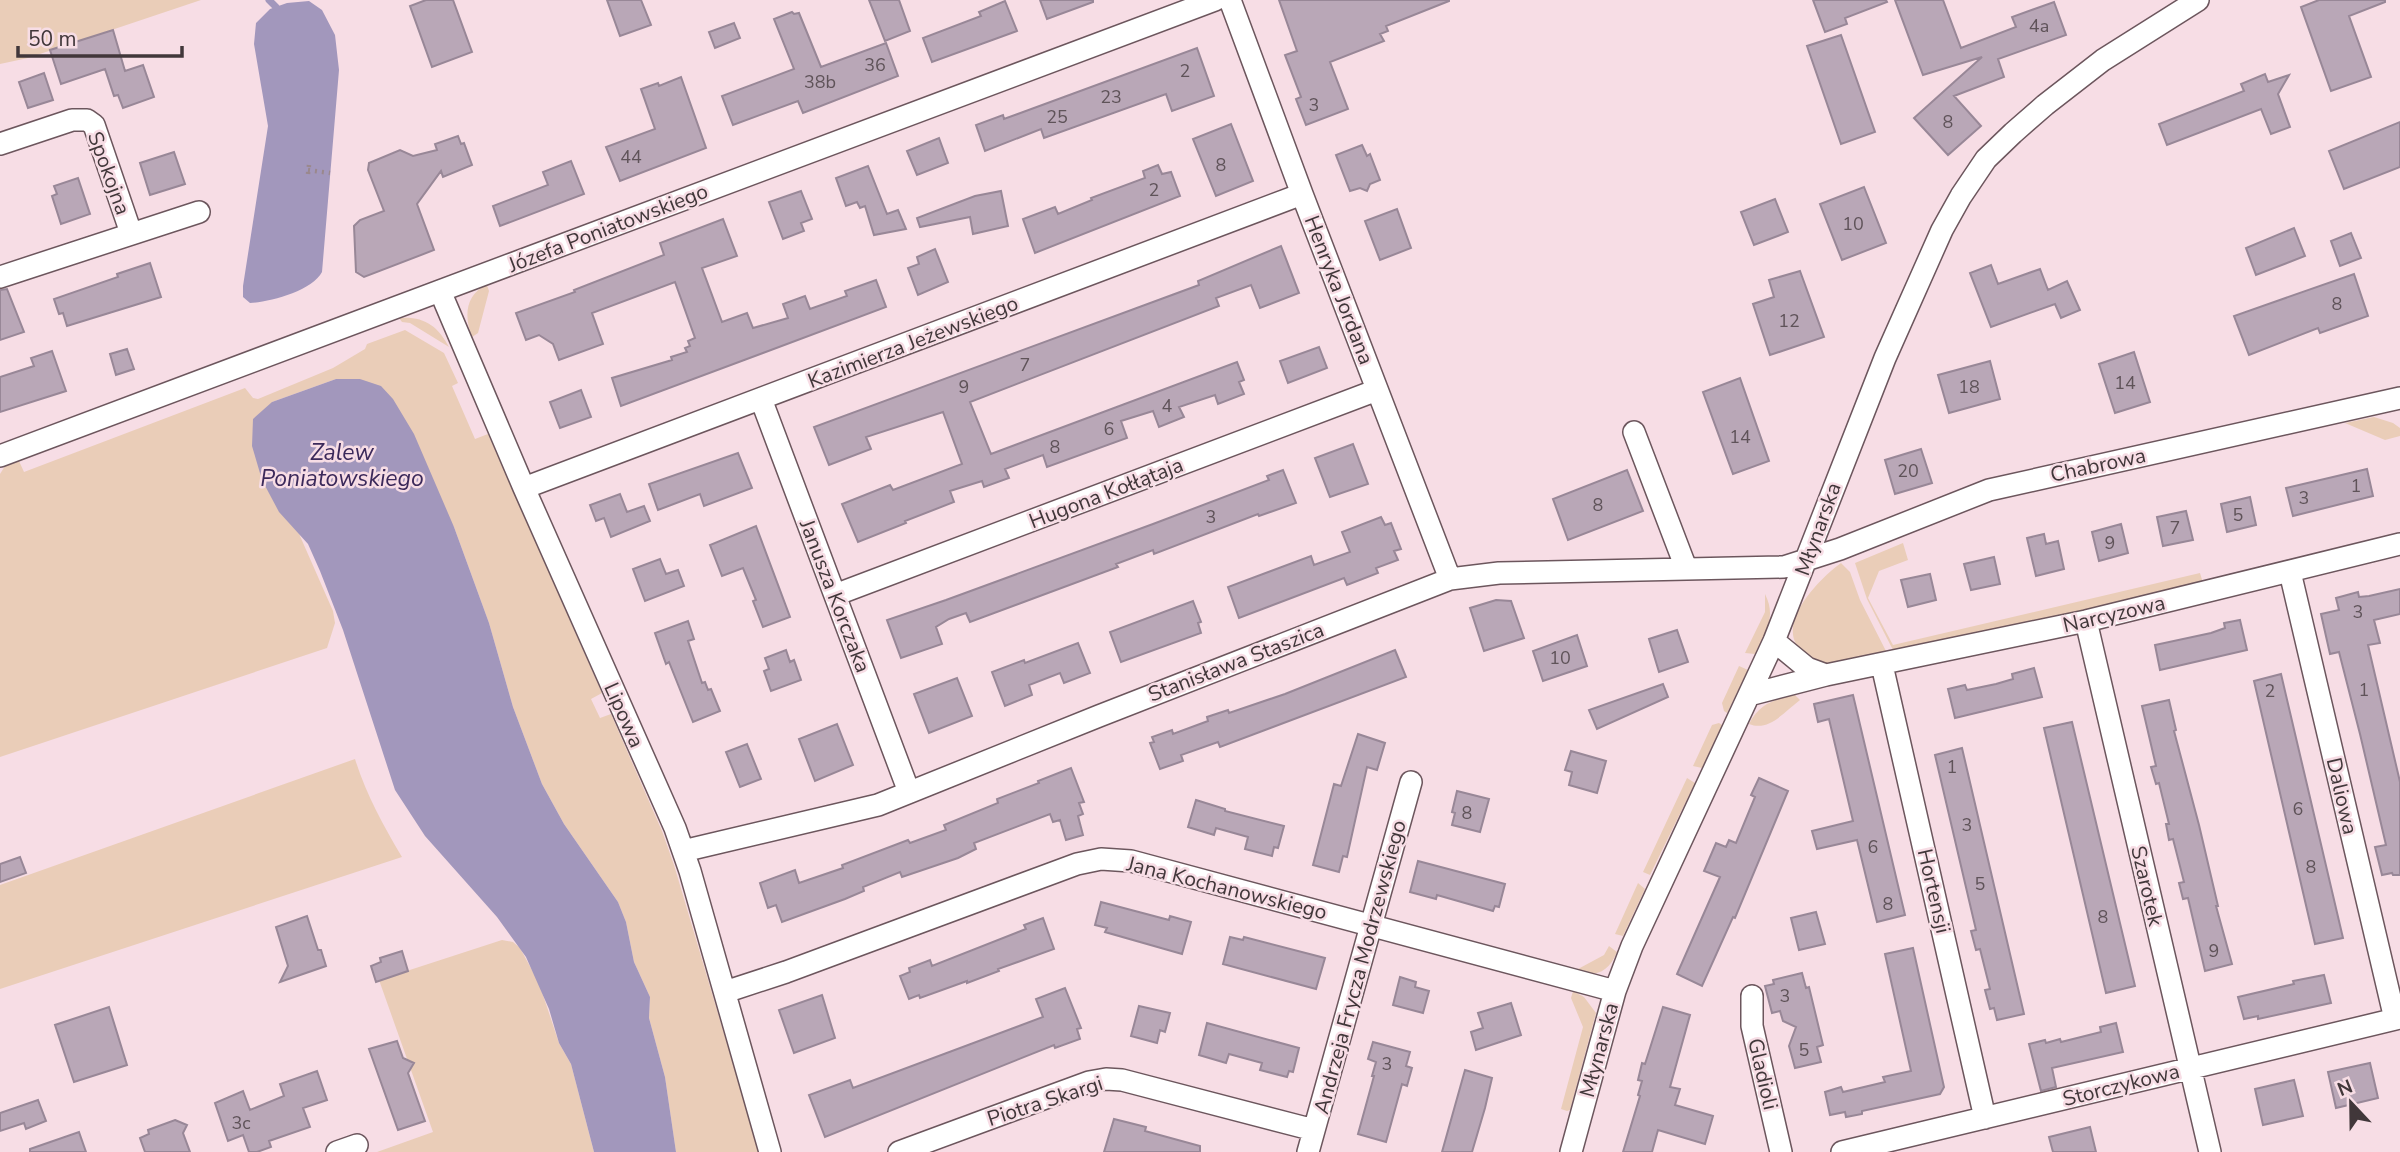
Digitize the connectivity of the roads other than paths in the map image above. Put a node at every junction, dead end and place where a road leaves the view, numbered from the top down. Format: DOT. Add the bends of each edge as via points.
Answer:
graph roads {
  1 [pos="1216,0"];
  2 [pos="1230,0"];
  3 [pos="2197,0"];
  4 [pos="0,144"];
  5 [pos="1301,194"];
  6 [pos="199,212"];
  7 [pos="131,233"];
  8 [pos="0,277"];
  9 [pos="440,291"];
  10 [pos="1377,390"];
  11 [pos="2400,398"];
  12 [pos="761,400"];
  13 [pos="1634,432"];
  14 [pos="0,456"];
  15 [pos="524,488"];
  16 [pos="2400,544"];
  17 [pos="1805,562"];
  18 [pos="1686,568"];
  19 [pos="2290,572"];
  20 [pos="1450,579"];
  21 [pos="835,595"];
  22 [pos="2085,621"];
  23 [pos="1774,641"];
  24 [pos="1882,665"];
  25 [pos="1826,675"];
  26 [pos="1749,695"];
  27 [pos="1411,782"];
  28 [pos="909,792"];
  29 [pos="683,851"];
  30 [pos="1370,926"];
  31 [pos="1615,991"];
  32 [pos="725,992"];
  33 [pos="1752,996"];
  34 [pos="2397,1018"];
  35 [pos="2189,1068"];
  36 [pos="1985,1118"];
  37 [pos="1314,1130"];
  38 [pos="357,1145"];
  39 [pos="337,1152"];
  40 [pos="770,1152"];
  41 [pos="899,1152"];
  42 [pos="1308,1152"];
  43 [pos="1571,1152"];
  44 [pos="1781,1152"];
  45 [pos="1842,1152"];
  46 [pos="2210,1152"];
  1 -- 9 [label="street, Józefa Poniatowskiego"];
  2 -- 5 [label="street, Henryka Jordana"];
  3 -- 17 [label="street, Młynarska" via="2103,60 1986,159 1942,230 1885,358"];
  4 -- 7 [label="street, Spokojna" via="72,120 87,120 94,125"];
  5 -- 10 [label="street, Henryka Jordana"];
  5 -- 12 [label="street, Kazimierza Jeżewskiego"];
  6 -- 7 [label="street, Spokojna"];
  7 -- 8 [label="street, Spokojna"];
  9 -- 14 [label="street, Józefa Poniatowskiego"];
  9 -- 15 [label="street, Lipowa"];
  10 -- 20 [label="street, Henryka Jordana"];
  10 -- 21 [label="street, Hugona Kołłątaja"];
  11 -- 17 [label="street, Chabrowa" via="1989,490"];
  12 -- 15 [label="street, Kazimierza Jeżewskiego"];
  12 -- 21 [label="street, Janusza Korczaka"];
  13 -- 18 [label="street"];
  15 -- 29 [label="street, Lipowa"];
  16 -- 19 [label="street, Narcyzowa"];
  17 -- 18 [label="street, Stanisława Staszica" via="1765,569"];
  17 -- 23 [label="street, Młynarska"];
  18 -- 20 [label="street, Stanisława Staszica" via="1499,573"];
  19 -- 22 [label="street, Narcyzowa"];
  19 -- 34 [label="street, Daliowa"];
  20 -- 28 [label="street, Stanisława Staszica"];
  21 -- 28 [label="street, Janusza Korczaka"];
  22 -- 24 [label="street, Narcyzowa"];
  22 -- 35 [label="street, Szarotek"];
  23 -- 25 [label="street" via="1807,668"];
  23 -- 26 [label="street, Młynarska"];
  24 -- 25 [label="street, Narcyzowa"];
  24 -- 36 [label="street, Hortensji"];
  25 -- 26 [label="street, Narcyzowa"];
  26 -- 31 [label="street, Młynarska"];
  27 -- 30 [label="street, Andrzeja Frycza Modrzewskiego"];
  28 -- 29 [label="street, Stanisława Staszica" via="855,811"];
  29 -- 32 [label="street, Lipowa"];
  30 -- 31 [label="street, Jana Kochanowskiego"];
  30 -- 32 [label="street, Jana Kochanowskiego" via="1131,861 1101,859"];
  30 -- 37 [label="street, Andrzeja Frycza Modrzewskiego"];
  31 -- 43 [label="street, Młynarska"];
  32 -- 40 [label="street, Lipowa"];
  33 -- 44 [label="street, Gladioli" via="1752,1026"];
  34 -- 35 [label="street, Storczykowa"];
  35 -- 36 [label="street, Storczykowa"];
  35 -- 46 [label="street, Szarotek"];
  36 -- 45 [label="street, Storczykowa"];
  37 -- 41 [label="street, Piotra Skargi" via="1106,1079"];
  37 -- 42 [label="street, Andrzeja Frycza Modrzewskiego"];
  38 -- 39 [label="street"];
}
